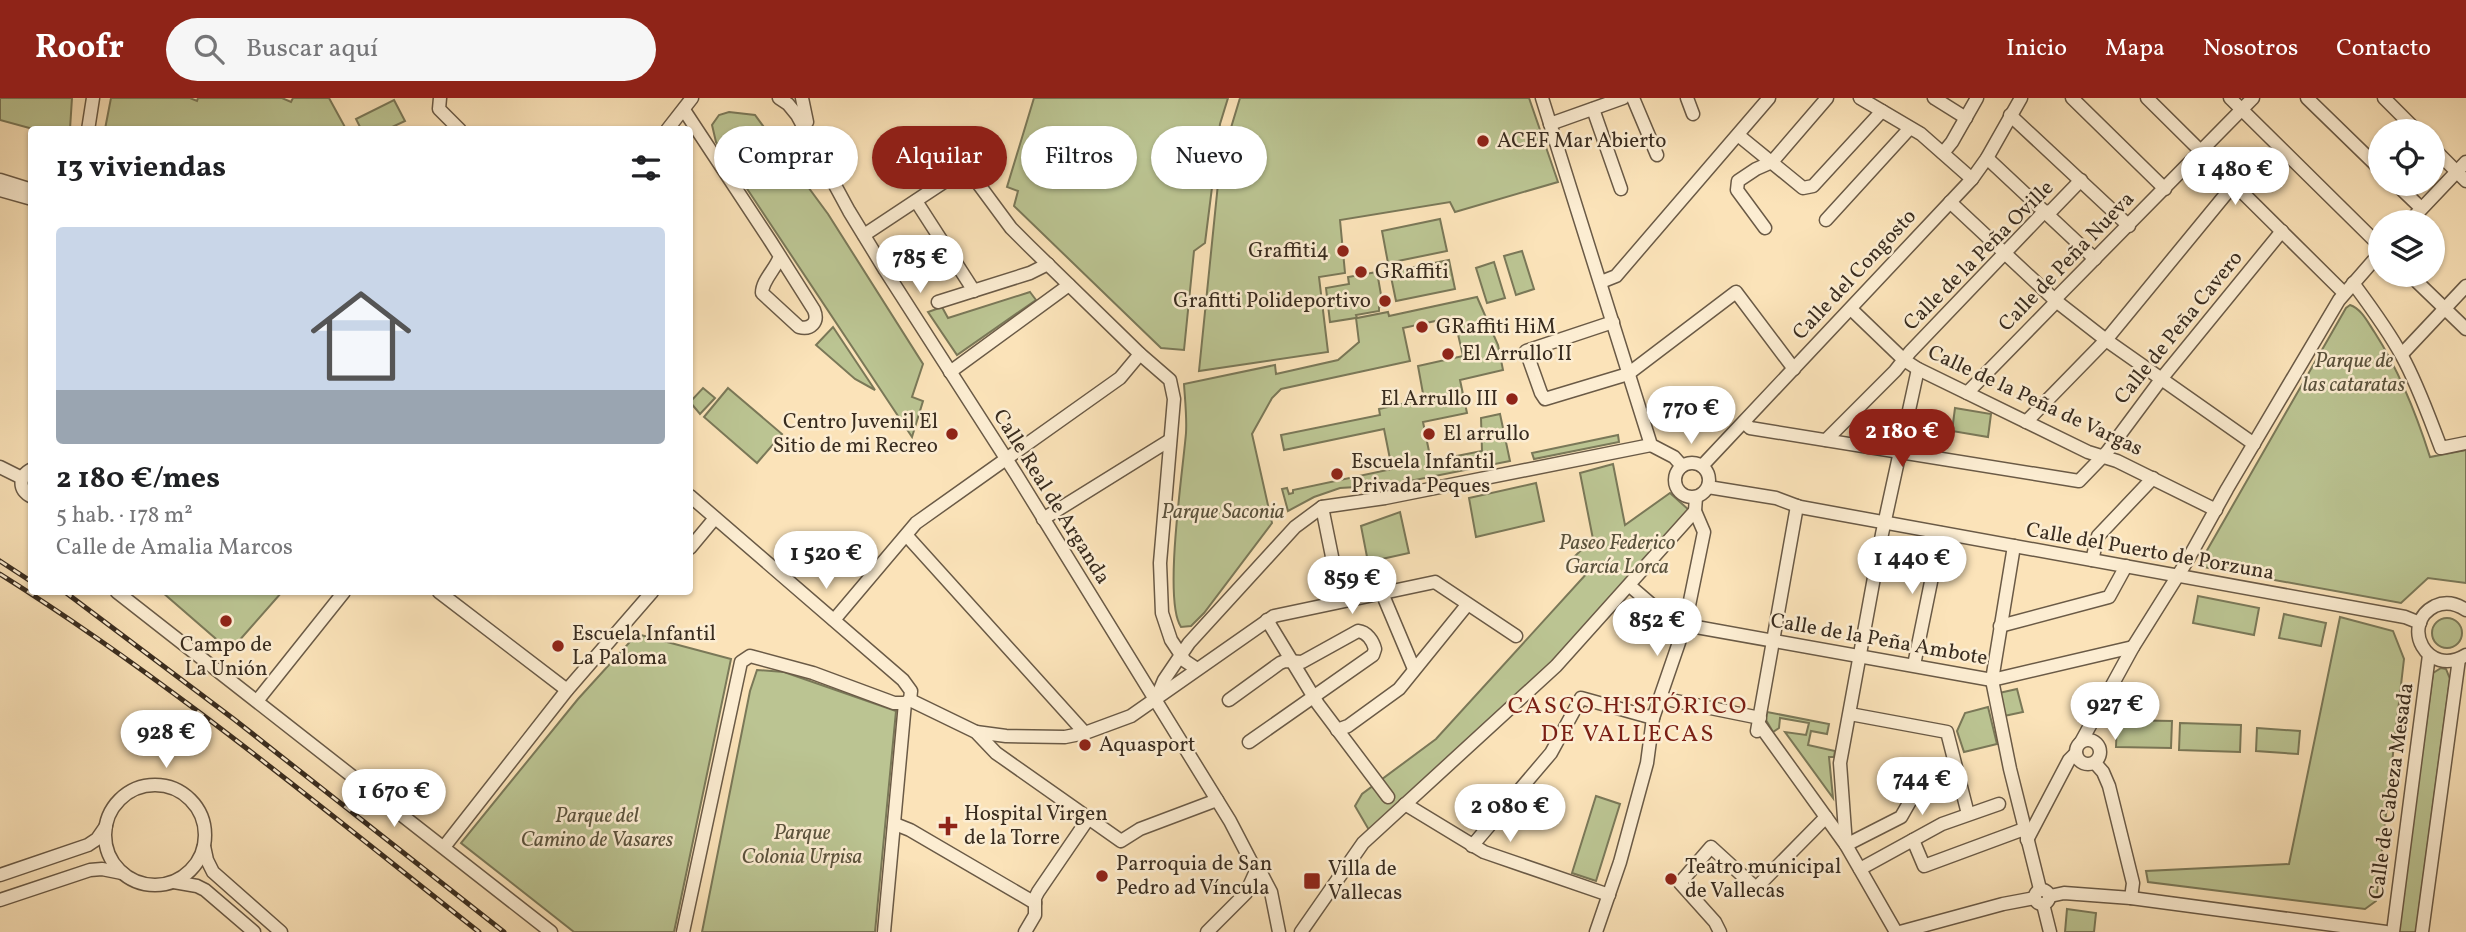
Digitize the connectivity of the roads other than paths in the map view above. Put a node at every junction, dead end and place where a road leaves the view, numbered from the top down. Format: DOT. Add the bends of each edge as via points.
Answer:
graph roads {
  1 [pos="93,98"];
  2 [pos="440,98"];
  3 [pos="705,98"];
  4 [pos="779,98"];
  5 [pos="802,98"];
  6 [pos="1542,98"];
  7 [pos="1623,98"];
  8 [pos="1633,98"];
  9 [pos="1687,98"];
  10 [pos="1769,98"];
  11 [pos="1827,98"];
  12 [pos="1860,98"];
  13 [pos="1934,98"];
  14 [pos="1977,98"];
  15 [pos="2021,98"];
  16 [pos="2072,98"];
  17 [pos="2147,98"];
  18 [pos="2230,98"];
  19 [pos="2253,98"];
  20 [pos="2307,98"];
  21 [pos="2384,98"];
  22 [pos="687,105"];
  23 [pos="1593,109"];
  24 [pos="2242,109"];
  25 [pos="1882,110"];
  26 [pos="1693,114"];
  27 [pos="2010,115"];
  28 [pos="1966,118"];
  29 [pos="2405,119"];
  30 [pos="1550,124"];
  31 [pos="89,126"];
  32 [pos="456,126"];
  33 [pos="670,126"];
  34 [pos="804,126"];
  35 [pos="808,126"];
  36 [pos="1910,128"];
  37 [pos="1738,135"];
  38 [pos="2202,150"];
  39 [pos="1943,153"];
  40 [pos="1657,155"];
  41 [pos="2368,157"];
  42 [pos="2445,157"];
  43 [pos="1987,158"];
  44 [pos="1772,162"];
  45 [pos="2463,171"];
  46 [pos="1972,179"];
  47 [pos="0,180"];
  48 [pos="2081,180"];
  49 [pos="2235,183"];
  50 [pos="28,189"];
  51 [pos="838,189"];
  52 [pos="1621,189"];
  53 [pos="2165,189"];
  54 [pos="0,190"];
  55 [pos="2408,196"];
  56 [pos="28,198"];
  57 [pos="916,201"];
  58 [pos="1950,202"];
  59 [pos="2421,208"];
  60 [pos="2045,212"];
  61 [pos="1826,220"];
  62 [pos="2129,226"];
  63 [pos="1765,228"];
  64 [pos="2282,231"];
  65 [pos="2368,234"];
  66 [pos="864,235"];
  67 [pos="2004,254"];
  68 [pos="780,256"];
  69 [pos="2095,259"];
  70 [pos="1048,264"];
  71 [pos="2368,266"];
  72 [pos="1601,282"];
  73 [pos="2353,283"];
  74 [pos="1069,285"];
  75 [pos="2466,285"];
  76 [pos="2422,287"];
  77 [pos="974,290"];
  78 [pos="2343,293"];
  79 [pos="2056,301"];
  80 [pos="938,302"];
  81 [pos="1851,309"];
  82 [pos="2445,309"];
  83 [pos="1612,323"];
  84 [pos="2466,330"];
  85 [pos="2106,340"];
  86 [pos="1140,354"];
  87 [pos="2402,354"];
  88 [pos="1905,360"];
  89 [pos="1794,369"];
  90 [pos="1918,369"];
  91 [pos="950,372"];
  92 [pos="1628,374"];
  93 [pos="2162,378"];
  94 [pos="1967,393"];
  95 [pos="1744,422"];
  96 [pos="2026,422"];
  97 [pos="1170,440"];
  98 [pos="1826,440"];
  99 [pos="2466,443"];
  100 [pos="2254,444"];
  101 [pos="1651,445"];
  102 [pos="1900,452"];
  103 [pos="2102,456"];
  104 [pos="1005,458"];
  105 [pos="1682,466"];
  106 [pos="1702,466"];
  107 [pos="0,467"];
  108 [pos="27,473"];
  109 [pos="2153,478"];
  110 [pos="1708,487"];
  111 [pos="28,494"];
  112 [pos="1696,497"];
  113 [pos="693,499"];
  114 [pos="1797,506"];
  115 [pos="1322,507"];
  116 [pos="2216,510"];
  117 [pos="1695,511"];
  118 [pos="715,517"];
  119 [pos="1043,519"];
  120 [pos="1885,522"];
  121 [pos="1941,533"];
  122 [pos="907,536"];
  123 [pos="693,544"];
  124 [pos="2014,546"];
  125 [pos="2092,560"];
  126 [pos="2126,566"];
  127 [pos="2177,576"];
  128 [pos="1630,586"];
  129 [pos="1382,593"];
  130 [pos="121,595"];
  131 [pos="335,595"];
  132 [pos="443,595"];
  133 [pos="649,595"];
  134 [pos="1341,601"];
  135 [pos="1467,604"];
  136 [pos="2466,610"];
  137 [pos="834,620"];
  138 [pos="1267,620"];
  139 [pos="2420,622"];
  140 [pos="1685,625"];
  141 [pos="2000,626"];
  142 [pos="1516,636"];
  143 [pos="1772,642"];
  144 [pos="2133,647"];
  145 [pos="1180,654"];
  146 [pos="1860,655"];
  147 [pos="2430,655"];
  148 [pos="2462,657"];
  149 [pos="1291,661"];
  150 [pos="1914,665"];
  151 [pos="1197,669"];
  152 [pos="1414,669"];
  153 [pos="1992,680"];
  154 [pos="567,690"];
  155 [pos="1314,697"];
  156 [pos="1661,698"];
  157 [pos="1155,699"];
  158 [pos="257,701"];
  159 [pos="907,701"];
  160 [pos="1229,701"];
  161 [pos="1850,714"];
  162 [pos="1653,718"];
  163 [pos="1759,724"];
  164 [pos="1338,730"];
  165 [pos="976,732"];
  166 [pos="1085,733"];
  167 [pos="1249,742"];
  168 [pos="2083,750"];
  169 [pos="2095,763"];
  170 [pos="1959,783"];
  171 [pos="1388,797"];
  172 [pos="1217,800"];
  173 [pos="1405,804"];
  174 [pos="1999,804"];
  175 [pos="1968,814"];
  176 [pos="1826,817"];
  177 [pos="1088,819"];
  178 [pos="895,824"];
  179 [pos="106,826"];
  180 [pos="2026,835"];
  181 [pos="1913,840"];
  182 [pos="204,844"];
  183 [pos="1846,845"];
  184 [pos="1472,846"];
  185 [pos="444,847"];
  186 [pos="1860,869"];
  187 [pos="1256,871"];
  188 [pos="122,873"];
  189 [pos="0,875"];
  190 [pos="173,882"];
  191 [pos="1609,895"];
  192 [pos="1241,897"];
  193 [pos="2042,897"];
  194 [pos="2131,898"];
  195 [pos="0,900"];
  196 [pos="1272,902"];
  197 [pos="1035,903"];
  198 [pos="254,932"];
  199 [pos="281,932"];
  200 [pos="551,932"];
  201 [pos="683,932"];
  202 [pos="884,932"];
  203 [pos="1025,932"];
  204 [pos="1207,932"];
  205 [pos="1279,932"];
  206 [pos="1301,932"];
  207 [pos="1596,932"];
  208 [pos="1720,932"];
  209 [pos="1898,932"];
  210 [pos="2050,932"];
  211 [pos="2386,932"];
  212 [pos="2393,932"];
  213 [pos="2423,932"];
  1 -- 31 [label="street"];
  2 -- 32 [label="street" via="439,109"];
  3 -- 22 [label="street"];
  4 -- 34 [label="street, Calle Real de Arganda" via="794,109"];
  5 -- 35 [label="street, Calle Real de Arganda"];
  6 -- 30 [label="street"];
  7 -- 23 [label="street"];
  8 -- 40 [label="street"];
  9 -- 26 [label="street"];
  10 -- 37 [label="street"];
  11 -- 44 [label="street"];
  12 -- 25 [label="street"];
  13 -- 28 [label="street"];
  14 -- 28 [label="street"];
  15 -- 27 [label="street, Calle del Congosto"];
  16 -- 53 [label="street"];
  17 -- 38 [label="street"];
  18 -- 24 [label="street"];
  19 -- 24 [label="street, Calle de Peña Nueva"];
  20 -- 41 [label="street"];
  21 -- 29 [label="street"];
  22 -- 33 [label="street"];
  22 -- 68 [label="street"];
  23 -- 30 [label="street"];
  23 -- 52 [label="street"];
  24 -- 38 [label="street, Calle de Peña Nueva"];
  24 -- 65 [label="street"];
  25 -- 36 [label="street"];
  25 -- 44 [label="street" via="1813,186 1803,188"];
  27 -- 43 [label="street, Calle del Congosto"];
  27 -- 48 [label="street"];
  28 -- 39 [label="street"];
  30 -- 72 [label="street"];
  36 -- 39 [label="street"];
  36 -- 61 [label="street"];
  37 -- 44 [label="street"];
  37 -- 72 [label="street" via="1616,276"];
  38 -- 49 [label="street"];
  38 -- 53 [label="street, Calle de Peña Nueva"];
  39 -- 46 [label="street"];
  42 -- 45 [label="street"];
  43 -- 46 [label="street, Calle del Congosto"];
  43 -- 60 [label="street"];
  44 -- 63 [label="street" via="1745,175 1736,185"];
  45 -- 59 [label="street"];
  46 -- 58 [label="street, Calle del Congosto"];
  47 -- 50 [label="street"];
  48 -- 60 [label="street, Calle de la Peña Oville"];
  48 -- 62 [label="street"];
  49 -- 64 [label="street"];
  49 -- 85 [label="street"];
  51 -- 66 [label="street, Calle Real de Arganda"];
  53 -- 62 [label="street, Calle de Peña Nueva"];
  54 -- 56 [label="street"];
  55 -- 59 [label="street"];
  57 -- 66 [label="street"];
  57 -- 70 [label="street" via="955,177 967,176"];
  57 -- 77 [label="street"];
  58 -- 67 [label="street"];
  58 -- 81 [label="street, Calle del Congosto"];
  60 -- 67 [label="street, Calle de la Peña Oville"];
  60 -- 69 [label="street"];
  62 -- 69 [label="street, Calle de Peña Nueva"];
  64 -- 78 [label="street"];
  64 -- 93 [label="street, Calle de Peña Cavero"];
  66 -- 91 [label="street, Calle Real de Arganda"];
  67 -- 79 [label="street"];
  67 -- 88 [label="street, Calle de la Peña Oville"];
  68 -- 68 [label="street" via="817,316 811,327 799,327 762,293"];
  69 -- 79 [label="street, Calle de Peña Nueva"];
  70 -- 74 [label="street"];
  70 -- 77 [label="street"];
  71 -- 73 [label="street"];
  72 -- 83 [label="street"];
  73 -- 78 [label="street"];
  73 -- 87 [label="street"];
  74 -- 86 [label="street"];
  74 -- 91 [label="street"];
  75 -- 82 [label="street"];
  76 -- 82 [label="street"];
  77 -- 80 [label="street"];
  78 -- 100 [label="street"];
  79 -- 85 [label="street"];
  79 -- 94 [label="street, Calle de Peña Nueva"];
  81 -- 88 [label="street, Calle de la Peña de Vargas"];
  81 -- 89 [label="street, Calle del Congosto"];
  82 -- 84 [label="street"];
  82 -- 87 [label="street"];
  83 -- 92 [label="street"];
  83 -- 92 [label="street" via="1526,351 1545,399"];
  85 -- 93 [label="street"];
  85 -- 96 [label="street"];
  86 -- 97 [label="street" via="1170,380 1174,399"];
  86 -- 104 [label="street" via="1120,378"];
  87 -- 99 [label="street" via="2441,448"];
  88 -- 90 [label="street, Calle de la Peña de Vargas"];
  88 -- 98 [label="street, Calle de la Peña Oville"];
  89 -- 92 [label="street" via="1736,292"];
  89 -- 95 [label="street, Calle del Congosto"];
  90 -- 94 [label="street, Calle de la Peña de Vargas"];
  90 -- 102 [label="street"];
  91 -- 104 [label="street, Calle Real de Arganda"];
  92 -- 101 [label="street"];
  93 -- 100 [label="street"];
  93 -- 103 [label="street, Calle de Peña Cavero"];
  94 -- 96 [label="street, Calle de la Peña de Vargas"];
  95 -- 98 [label="street" via="1750,428"];
  95 -- 106 [label="street, Calle del Congosto"];
  96 -- 103 [label="street, Calle de la Peña de Vargas"];
  97 -- 119 [label="street"];
  97 -- 145 [label="street" via="1160,592 1166,630"];
  98 -- 102 [label="street"];
  100 -- 116 [label="street"];
  101 -- 105 [label="street"];
  101 -- 115 [label="street"];
  102 -- 103 [label="street, Calle de Peña Cavero" via="2079,481"];
  102 -- 120 [label="street"];
  103 -- 109 [label="street, Calle de la Peña de Vargas"];
  104 -- 119 [label="street, Calle Real de Arganda"];
  104 -- 122 [label="street" via="916,523"];
  105 -- 106 [label="street"];
  105 -- 112 [label="street" via="1675,475 1676,488 1684,496"];
  106 -- 110 [label="street" via="1708,474"];
  107 -- 108 [label="street"];
  108 -- 111 [label="street" via="23,491"];
  109 -- 116 [label="street, Calle de la Peña de Vargas"];
  109 -- 125 [label="street" via="2098,536"];
  110 -- 112 [label="street"];
  110 -- 114 [label="street, Calle del Puerto de Porzuna"];
  112 -- 117 [label="street"];
  113 -- 118 [label="street"];
  114 -- 120 [label="street, Calle del Puerto de Porzuna"];
  114 -- 143 [label="street"];
  115 -- 134 [label="street"];
  115 -- 145 [label="street" via="1269,554"];
  116 -- 127 [label="street"];
  117 -- 128 [label="street"];
  117 -- 140 [label="street" via="1704,532"];
  118 -- 123 [label="street"];
  118 -- 137 [label="street"];
  119 -- 157 [label="street, Calle Real de Arganda"];
  120 -- 121 [label="street, Calle del Puerto de Porzuna"];
  120 -- 146 [label="street"];
  121 -- 124 [label="street, Calle del Puerto de Porzuna"];
  121 -- 150 [label="street"];
  122 -- 137 [label="street"];
  122 -- 166 [label="street"];
  124 -- 125 [label="street, Calle del Puerto de Porzuna"];
  124 -- 141 [label="street"];
  125 -- 126 [label="street, Calle del Puerto de Porzuna"];
  126 -- 127 [label="street, Calle del Puerto de Porzuna"];
  126 -- 141 [label="street" via="2109,597"];
  127 -- 139 [label="street, Calle del Puerto de Porzuna"];
  127 -- 144 [label="street"];
  128 -- 140 [label="street, Calle de la Peña Ambote" via="1666,617"];
  128 -- 173 [label="street" via="1556,666"];
  129 -- 134 [label="street"];
  129 -- 135 [label="street" via="1435,582"];
  129 -- 152 [label="street"];
  130 -- 158 [label="street"];
  131 -- 158 [label="street"];
  132 -- 154 [label="street"];
  133 -- 154 [label="street"];
  134 -- 138 [label="street"];
  135 -- 142 [label="street"];
  135 -- 152 [label="street"];
  136 -- 139 [label="street" via="2441,604"];
  137 -- 159 [label="street" via="903,680 911,691"];
  138 -- 149 [label="street"];
  138 -- 151 [label="street"];
  139 -- 147 [label="street" via="2419,640"];
  140 -- 143 [label="street, Calle de la Peña Ambote"];
  140 -- 156 [label="street"];
  141 -- 153 [label="street"];
  143 -- 146 [label="street, Calle de la Peña Ambote"];
  143 -- 163 [label="street"];
  144 -- 153 [label="street, Calle de la Peña Ambote"];
  144 -- 168 [label="street" via="2095,713"];
  145 -- 151 [label="street"];
  145 -- 157 [label="street"];
  146 -- 150 [label="street, Calle de la Peña Ambote"];
  146 -- 161 [label="street"];
  147 -- 148 [label="street" via="2444,661"];
  147 -- 212 [label="street, Calle de Cabeza Mesada"];
  148 -- 213 [label="street"];
  149 -- 155 [label="street"];
  149 -- 155 [label="street" via="1302,662 1358,631 1374,645 1373,655"];
  149 -- 160 [label="street" via="1280,663"];
  150 -- 153 [label="street, Calle de la Peña Ambote"];
  151 -- 157 [label="street"];
  152 -- 164 [label="street" via="1399,689"];
  153 -- 180 [label="street"];
  154 -- 185 [label="street"];
  155 -- 164 [label="street"];
  155 -- 167 [label="street"];
  156 -- 162 [label="street"];
  156 -- 163 [label="street"];
  157 -- 166 [label="street" via="1119,722"];
  157 -- 172 [label="street, Calle Real de Arganda"];
  158 -- 185 [label="street"];
  159 -- 165 [label="street"];
  159 -- 178 [label="street"];
  159 -- 201 [label="street" via="894,703 750,656 741,662"];
  161 -- 170 [label="street" via="1947,732"];
  161 -- 183 [label="street" via="1840,763"];
  162 -- 184 [label="street" via="1581,698 1551,753"];
  162 -- 191 [label="street" via="1647,763"];
  163 -- 176 [label="street"];
  164 -- 171 [label="street"];
  165 -- 166 [label="street" via="1065,737"];
  165 -- 177 [label="street" via="996,752"];
  168 -- 169 [label="street" via="2088,765"];
  168 -- 169 [label="street" via="2101,752"];
  168 -- 180 [label="street"];
  169 -- 194 [label="street" via="2109,786 2133,883"];
  170 -- 175 [label="street"];
  170 -- 183 [label="street" via="1913,796 1901,817"];
  172 -- 177 [label="street" via="1140,829 1121,841"];
  172 -- 187 [label="street, Calle Real de Arganda"];
  173 -- 184 [label="street"];
  173 -- 206 [label="street" via="1354,854"];
  174 -- 175 [label="street"];
  175 -- 181 [label="street"];
  176 -- 183 [label="street"];
  176 -- 208 [label="street" via="1756,888 1711,848 1680,883"];
  177 -- 197 [label="street"];
  178 -- 197 [label="street"];
  178 -- 202 [label="street"];
  179 -- 182 [label="street" via="121,798 139,788 162,786 182,794 197,810"];
  179 -- 188 [label="street" via="109,854"];
  179 -- 189 [label="street" via="88,845"];
  180 -- 181 [label="street" via="1924,866"];
  180 -- 193 [label="street"];
  181 -- 186 [label="street"];
  182 -- 190 [label="street" via="190,870"];
  182 -- 199 [label="street" via="213,872"];
  183 -- 186 [label="street"];
  184 -- 191 [label="street"];
  185 -- 200 [label="street"];
  186 -- 209 [label="street"];
  187 -- 192 [label="street"];
  187 -- 196 [label="street, Calle Real de Arganda"];
  188 -- 190 [label="street" via="148,885"];
  188 -- 195 [label="street" via="90,870"];
  190 -- 198 [label="street" via="205,890"];
  191 -- 207 [label="street"];
  192 -- 196 [label="street" via="1253,893"];
  192 -- 204 [label="street"];
  193 -- 194 [label="street" via="2064,892"];
  193 -- 209 [label="street"];
  193 -- 210 [label="street"];
  194 -- 211 [label="street"];
  196 -- 205 [label="street, Calle Real de Arganda"];
  197 -- 203 [label="street" via="1035,915"];
}
